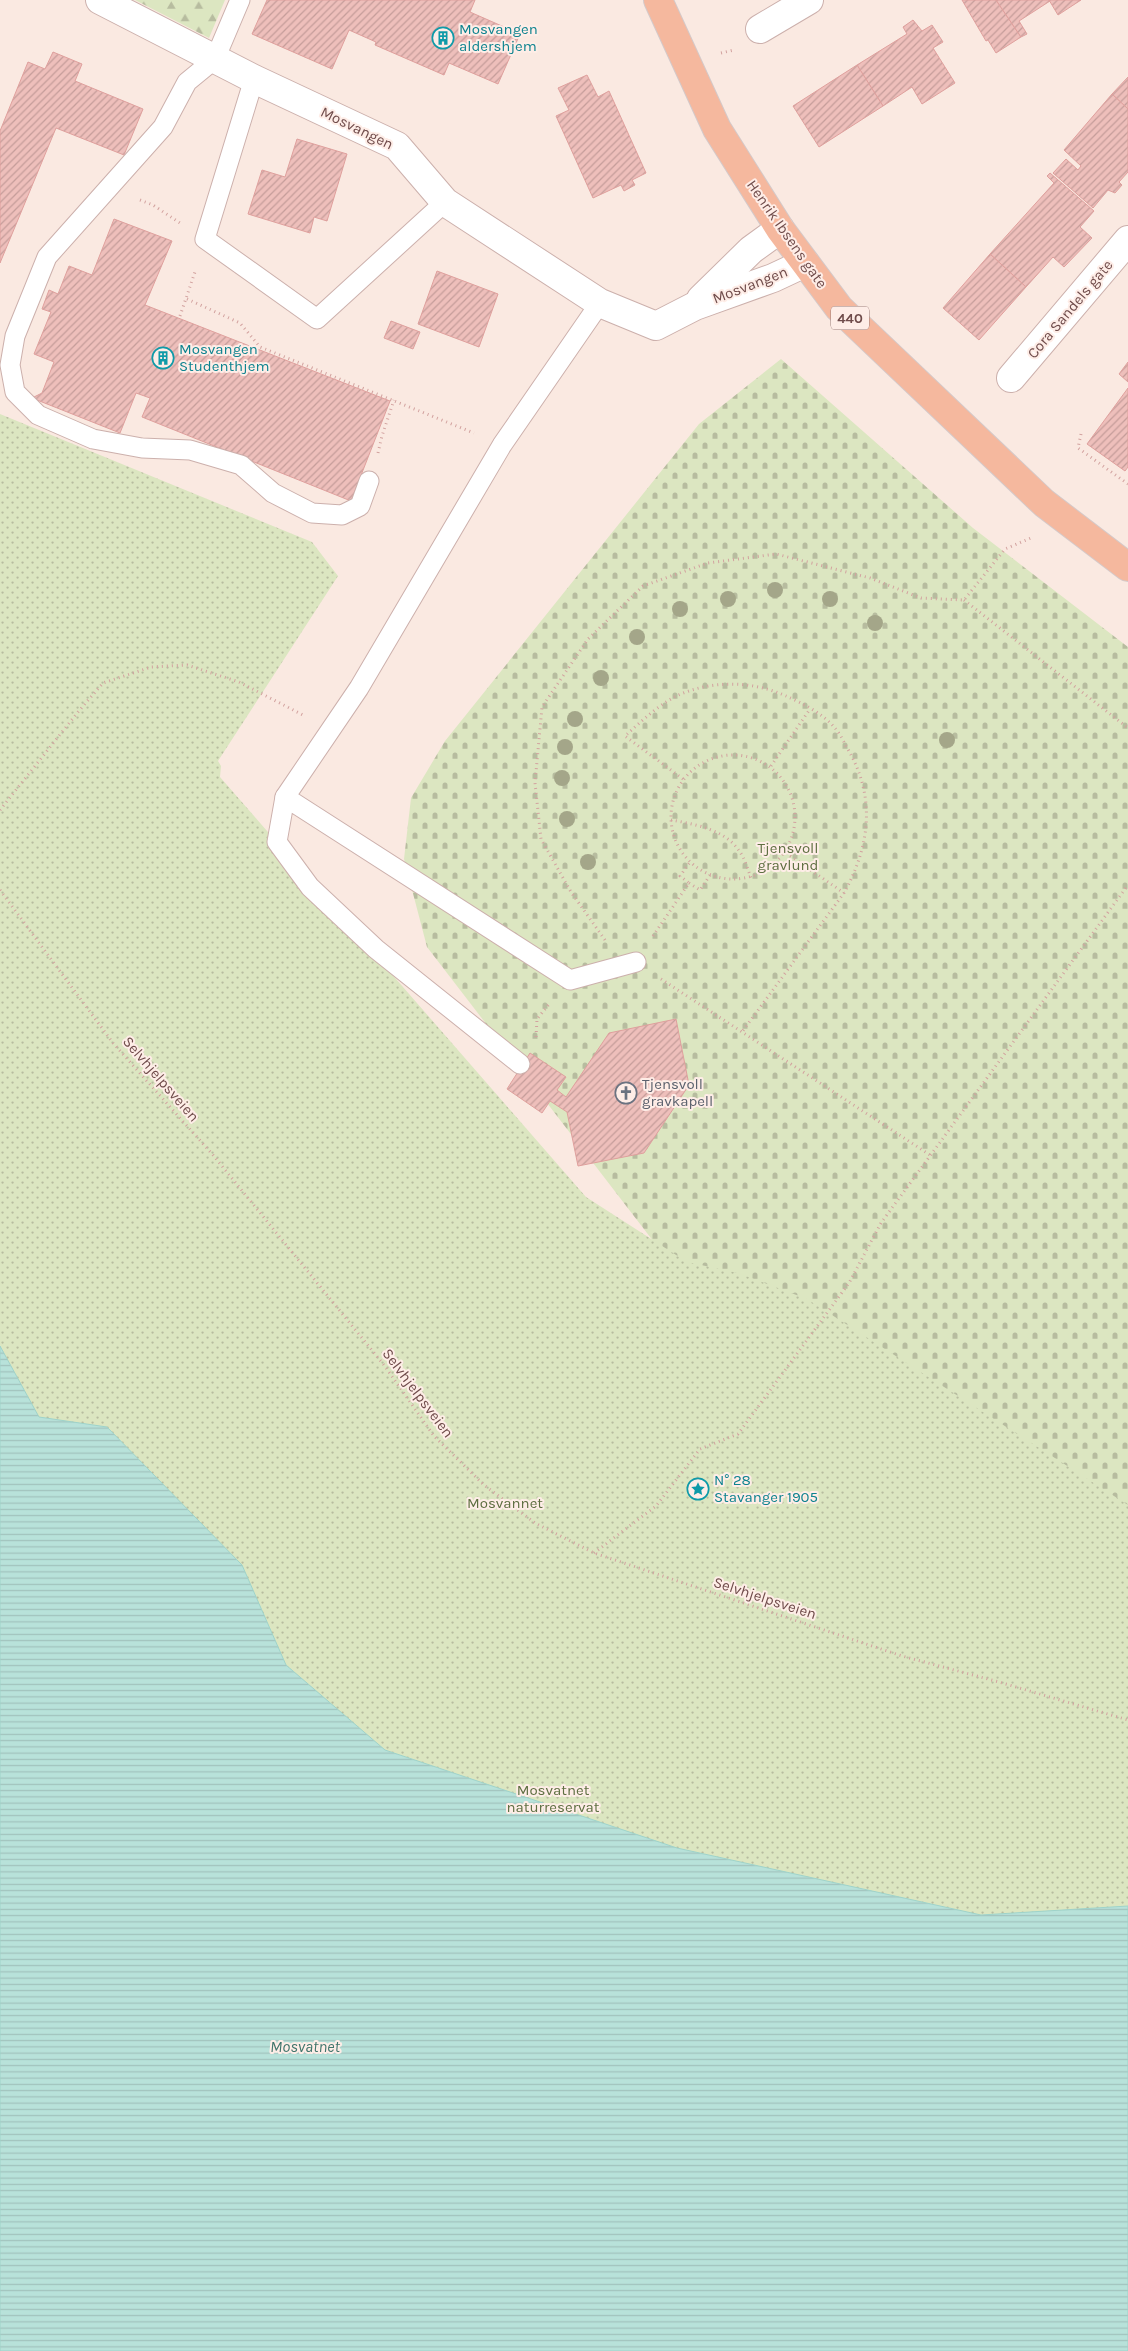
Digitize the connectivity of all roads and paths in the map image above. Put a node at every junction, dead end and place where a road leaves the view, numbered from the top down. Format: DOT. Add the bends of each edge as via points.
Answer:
graph roads {
  1 [pos="100,0"];
  2 [pos="240,0"];
  3 [pos="658,0"];
  4 [pos="809,0"];
  5 [pos="760,29"];
  6 [pos="215,59"];
  7 [pos="254,79"];
  8 [pos="445,202"];
  9 [pos="780,229"];
  10 [pos="1128,240"];
  11 [pos="805,263"];
  12 [pos="187,299"];
  13 [pos="600,303"];
  14 [pos="695,306"];
  15 [pos="1011,378"];
  16 [pos="394,400"];
  17 [pos="1081,434"];
  18 [pos="502,445"];
  19 [pos="369,482"];
  20 [pos="1128,484"];
  21 [pos="1030,538"];
  22 [pos="1128,567"];
  23 [pos="964,600"];
  24 [pos="810,709"];
  25 [pos="330,728"];
  26 [pos="1128,728"];
  27 [pos="771,766"];
  28 [pos="683,779"];
  29 [pos="286,797"];
  30 [pos="0,810"];
  31 [pos="670,820"];
  32 [pos="786,853"];
  33 [pos="690,862"];
  34 [pos="710,875"];
  35 [pos="751,878"];
  36 [pos="688,883"];
  37 [pos="1128,885"];
  38 [pos="0,890"];
  39 [pos="844,893"];
  40 [pos="636,962"];
  41 [pos="570,980"];
  42 [pos="742,1032"];
  43 [pos="514,1058"];
  44 [pos="930,1155"];
  45 [pos="594,1553"];
  46 [pos="1128,1720"];
  1 -- 6 [label="street, Mosvangen"];
  2 -- 6 [label="lane"];
  3 -- 9 [label="main road, Henrik Ibsens gate / 440" via="717,128"];
  4 -- 5 [label="street"];
  6 -- 7 [label="street, Mosvangen"];
  6 -- 19 [label="lane" via="187,82 163,127 47,257 16,336 10,365 14,392 38,415 93,439 142,448 190,450 240,465 272,493 312,513 342,515 360,506"];
  7 -- 8 [label="street, Mosvangen" via="397,146"];
  7 -- 8 [label="lane" via="205,239 317,320"];
  8 -- 13 [label="street, Mosvangen"];
  9 -- 11 [label="main road, Henrik Ibsens gate / 440"];
  9 -- 14 [label="street, Mosvangen" via="751,250"];
  10 -- 15 [label="street, Cora Sandels gate"];
  11 -- 14 [label="street, Mosvangen"];
  11 -- 22 [label="main road, Henrik Ibsens gate / 440" via="839,308 1030,490"];
  12 -- 16 [label="path" via="240,324 260,347"];
  13 -- 14 [label="street, Mosvangen" via="656,326"];
  13 -- 18 [label="lane"];
  16 -- 18 [label="path"];
  16 -- 19 [label="path"];
  17 -- 20 [label="path" via="1078,448"];
  18 -- 25 [label="lane" via="358,688"];
  21 -- 23 [label="path" via="1005,549"];
  23 -- 26 [label="path"];
  23 -- 40 [label="path" via="921,598 870,578 776,554 708,563 643,586 588,639 542,707 536,783 541,839 608,944"];
  24 -- 27 [label="path"];
  24 -- 28 [label="path" via="768,688 723,683 685,692 652,713 625,736"];
  24 -- 39 [label="path" via="834,726 858,765 867,809 865,844 857,870"];
  25 -- 29 [label="lane"];
  25 -- 30 [label="path" via="222,676 187,665 151,667 103,683"];
  27 -- 28 [label="path" via="734,754 715,757 697,766"];
  27 -- 32 [label="path" via="793,797 794,835"];
  28 -- 31 [label="path" via="673,798"];
  29 -- 41 [label="lane"];
  29 -- 43 [label="lane" via="277,842 310,887 376,949"];
  31 -- 33 [label="path" via="673,836"];
  31 -- 35 [label="path" via="692,823 724,836 740,852"];
  32 -- 35 [label="path" via="770,868"];
  32 -- 39 [label="path"];
  33 -- 34 [label="path"];
  33 -- 36 [label="path" via="680,876"];
  34 -- 35 [label="path" via="730,880"];
  34 -- 36 [label="path" via="700,890"];
  36 -- 40 [label="path"];
  37 -- 44 [label="path"];
  38 -- 45 [label="path, Selvhjelpsveien" via="113,1043 213,1156 384,1364 434,1436 484,1485 535,1523"];
  39 -- 42 [label="path"];
  40 -- 41 [label="lane"];
  40 -- 42 [label="path"];
  41 -- 43 [label="path" via="537,1019 536,1039"];
  42 -- 44 [label="path"];
  44 -- 45 [label="path" via="881,1223 849,1283 738,1434 700,1449 656,1506"];
  45 -- 46 [label="path, Selvhjelpsveien" via="902,1656"];
}
